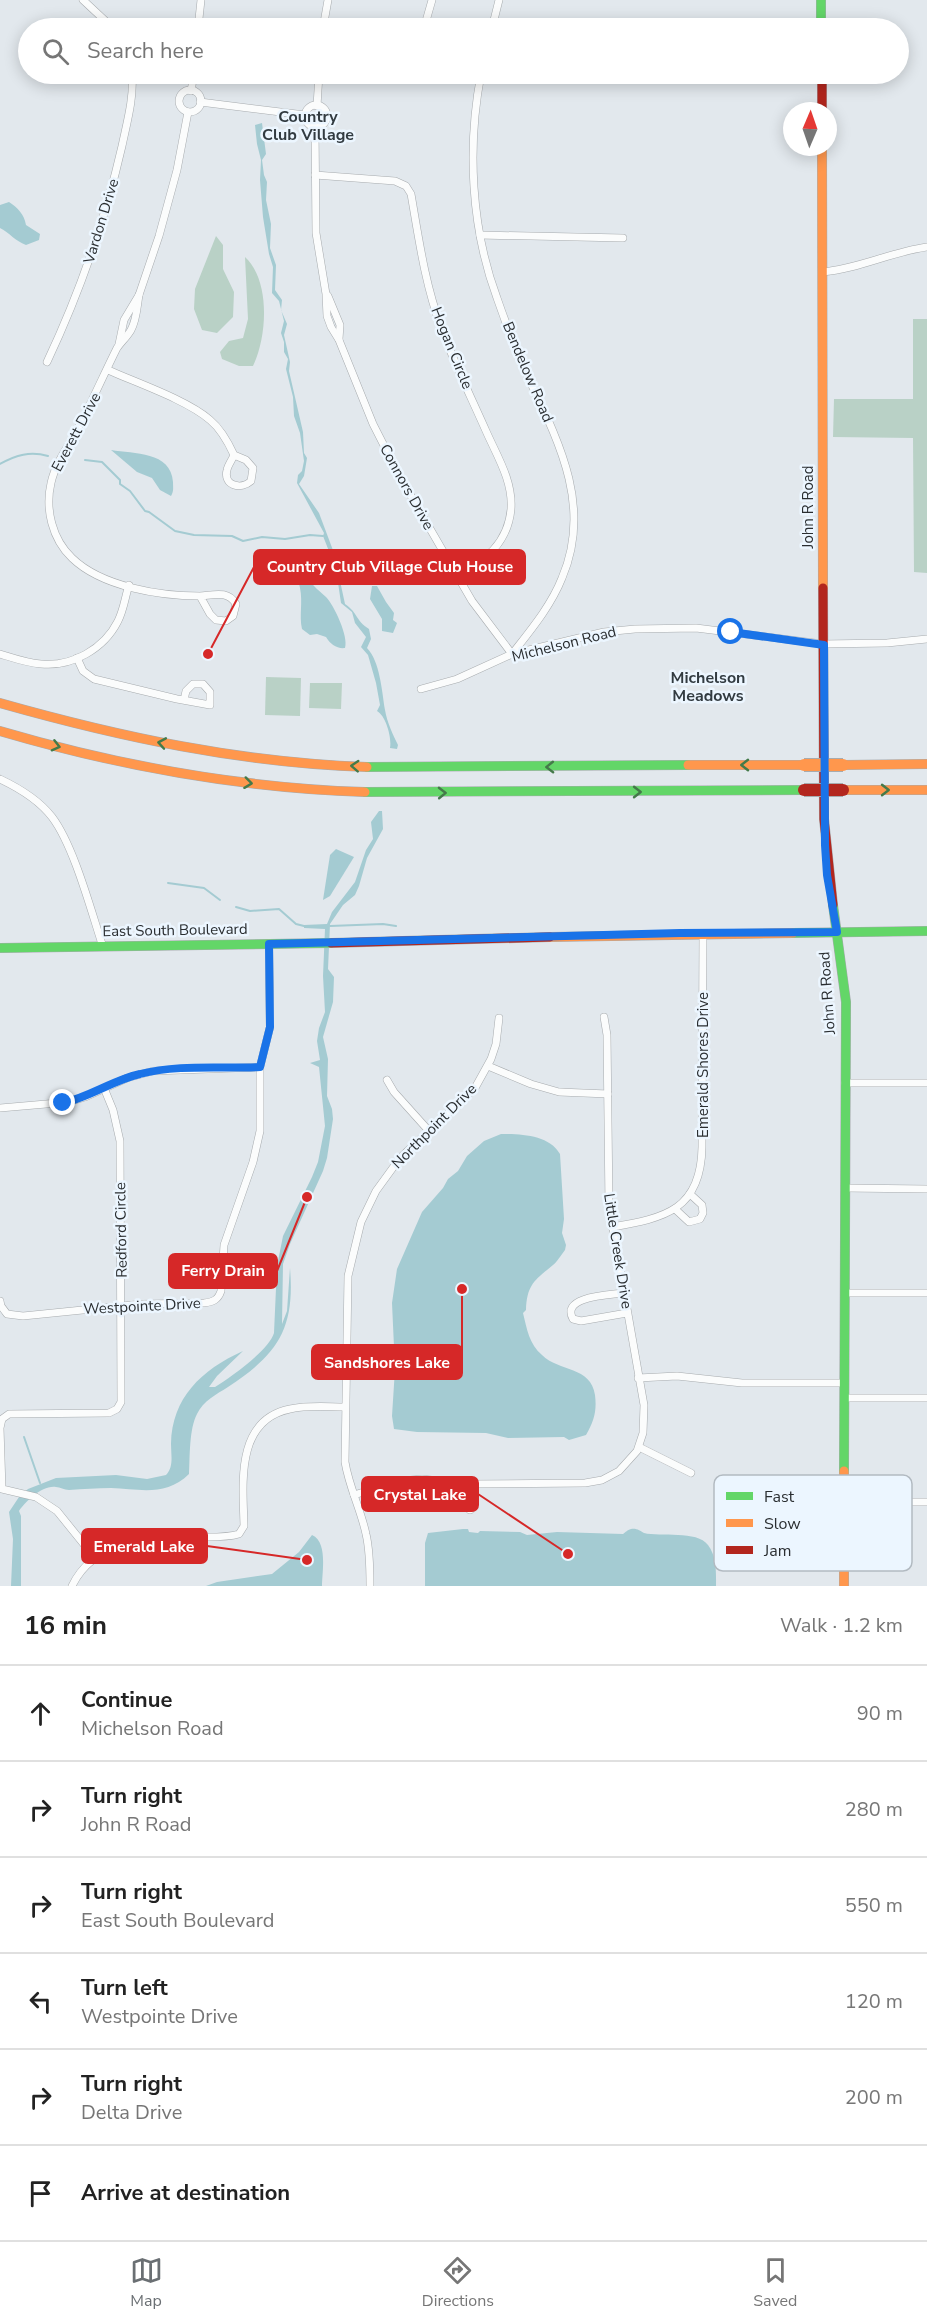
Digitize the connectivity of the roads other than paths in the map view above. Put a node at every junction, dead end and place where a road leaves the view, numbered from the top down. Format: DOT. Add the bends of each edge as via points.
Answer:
graph roads {
  1 [pos="83,0"];
  2 [pos="201,0"];
  3 [pos="328,0"];
  4 [pos="432,0"];
  5 [pos="499,0"];
  6 [pos="821,0"];
  7 [pos="102,18"];
  8 [pos="199,18"];
  9 [pos="325,18"];
  10 [pos="427,18"];
  11 [pos="494,18"];
  12 [pos="821,18"];
  13 [pos="132,84"];
  14 [pos="192,84"];
  15 [pos="318,84"];
  16 [pos="480,84"];
  17 [pos="822,84"];
  18 [pos="191,91"];
  19 [pos="200,102"];
  20 [pos="822,102"];
  21 [pos="317,106"];
  22 [pos="188,112"];
  23 [pos="305,115"];
  24 [pos="315,127"];
  25 [pos="822,156"];
  26 [pos="315,175"];
  27 [pos="480,234"];
  28 [pos="623,238"];
  29 [pos="927,247"];
  30 [pos="822,272"];
  31 [pos="47,362"];
  32 [pos="108,370"];
  33 [pos="234,455"];
  34 [pos="457,576"];
  35 [pos="129,585"];
  36 [pos="200,596"];
  37 [pos="927,639"];
  38 [pos="824,645"];
  39 [pos="0,654"];
  40 [pos="512,654"];
  41 [pos="77,658"];
  42 [pos="422,689"];
  43 [pos="183,700"];
  44 [pos="0,704"];
  45 [pos="0,730"];
  46 [pos="927,764"];
  47 [pos="0,779"];
  48 [pos="927,790"];
  49 [pos="927,931"];
  50 [pos="837,932"];
  51 [pos="703,933"];
  52 [pos="269,944"];
  53 [pos="103,947"];
  54 [pos="0,948"];
  55 [pos="604,1017"];
  56 [pos="499,1018"];
  57 [pos="488,1066"];
  58 [pos="260,1067"];
  59 [pos="387,1080"];
  60 [pos="845,1083"];
  61 [pos="927,1083"];
  62 [pos="104,1088"];
  63 [pos="608,1094"];
  64 [pos="0,1108"];
  65 [pos="429,1131"];
  66 [pos="845,1188"];
  67 [pos="927,1189"];
  68 [pos="690,1194"];
  69 [pos="675,1209"];
  70 [pos="612,1227"];
  71 [pos="624,1293"];
  72 [pos="844,1293"];
  73 [pos="927,1293"];
  74 [pos="0,1301"];
  75 [pos="122,1306"];
  76 [pos="627,1313"];
  77 [pos="638,1378"];
  78 [pos="844,1383"];
  79 [pos="844,1398"];
  80 [pos="927,1398"];
  81 [pos="345,1407"];
  82 [pos="639,1447"];
  83 [pos="691,1473"];
  84 [pos="844,1475"];
  85 [pos="470,1484"];
  86 [pos="354,1495"];
  87 [pos="470,1510"];
  88 [pos="95,1558"];
  89 [pos="72,1586"];
  90 [pos="370,1586"];
  1 -- 7 [label="street"];
  2 -- 8 [label="street"];
  3 -- 9 [label="street"];
  4 -- 10 [label="street"];
  5 -- 11 [label="street"];
  6 -- 12 [label="main road"];
  13 -- 31 [label="street, Vardon Drive" via="127,122 99,233"];
  14 -- 18 [label="street"];
  15 -- 21 [label="street"];
  16 -- 27 [label="street, Bendelow Road" via="474,127"];
  17 -- 20 [label="main road"];
  18 -- 19 [label="street" via="199,96"];
  18 -- 22 [label="street" via="184,92 179,101"];
  19 -- 22 [label="street" via="194,111"];
  19 -- 23 [label="street"];
  21 -- 23 [label="street"];
  21 -- 24 [label="street" via="327,117"];
  22 -- 32 [label="street, Everett Drive" via="177,170 133,324"];
  23 -- 24 [label="street"];
  24 -- 26 [label="street, Connors Drive"];
  25 -- 30 [label="main road, John R Road"];
  26 -- 34 [label="street, Connors Drive" via="316,233 331,327 383,445"];
  26 -- 34 [label="street, Hogan Circle" via="395,181 406,186 411,194 421,256 437,316 510,491 510,517 503,536 485,559"];
  27 -- 28 [label="street"];
  27 -- 40 [label="street, Bendelow Road" via="496,297 565,460 574,498 574,536 563,577"];
  29 -- 30 [label="street"];
  30 -- 38 [label="main road, John R Road"];
  32 -- 33 [label="street" via="201,413 220,430"];
  32 -- 35 [label="street, Everett Drive" via="54,473 49,512 58,540 75,561 100,577"];
  33 -- 33 [label="street" via="227,474 231,483 242,486 251,481 253,468"];
  34 -- 40 [label="street, Connors Drive"];
  35 -- 36 [label="street, Everett Drive" via="162,594"];
  35 -- 41 [label="street" via="117,624 100,644"];
  36 -- 36 [label="street, Everett Drive" via="216,620 226,621 233,616 236,604 231,597"];
  37 -- 38 [label="street, Michelson Road"];
  38 -- 40 [label="street, Michelson Road" via="724,631 658,628 604,632"];
  38 -- 50 [label="main road, John R Road" via="825,852"];
  39 -- 41 [label="street" via="40,664"];
  40 -- 42 [label="street, Michelson Road" via="457,679"];
  41 -- 43 [label="street" via="83,671 94,679"];
  46 -- 44 [label="main road, one-way, bridge" via="402,768 306,763 154,742"];
  45 -- 48 [label="main road, one-way, bridge" via="144,766 218,779 327,790 423,794"];
  47 -- 53 [label="street" via="26,793 52,817 71,855"];
  49 -- 50 [label="main road, East South Boulevard"];
  50 -- 51 [label="main road, East South Boulevard"];
  50 -- 60 [label="main road, John R Road" via="846,1002"];
  51 -- 52 [label="main road, East South Boulevard"];
  51 -- 68 [label="street, Emerald Shores Drive" via="702,1158 699,1178"];
  52 -- 53 [label="main road, East South Boulevard"];
  52 -- 58 [label="street, Westpointe Drive" via="270,1027"];
  53 -- 54 [label="main road, East South Boulevard"];
  55 -- 63 [label="street, Little Creek Drive"];
  56 -- 57 [label="street, Northpoint Drive"];
  57 -- 63 [label="street" via="552,1091"];
  57 -- 65 [label="street, Northpoint Drive" via="475,1088"];
  58 -- 62 [label="street" via="153,1071"];
  58 -- 75 [label="street, Westpointe Drive" via="257,1144 224,1245 219,1297 204,1303"];
  59 -- 65 [label="street"];
  60 -- 61 [label="street"];
  60 -- 66 [label="main road, John R Road"];
  62 -- 64 [label="street" via="63,1103"];
  62 -- 75 [label="street, Redford Circle" via="120,1141"];
  63 -- 70 [label="street, Little Creek Drive" via="607,1180"];
  65 -- 81 [label="street, Northpoint Drive" via="382,1180 357,1234 348,1276"];
  66 -- 67 [label="street"];
  66 -- 72 [label="main road, John R Road"];
  68 -- 69 [label="street, Emerald Shores Drive"];
  68 -- 69 [label="street" via="702,1205 704,1213 700,1219 689,1222"];
  69 -- 70 [label="street, Emerald Shores Drive" via="659,1217"];
  70 -- 71 [label="street, Little Creek Drive"];
  71 -- 76 [label="street, Little Creek Drive"];
  71 -- 76 [label="street" via="576,1302 571,1314 581,1321"];
  72 -- 73 [label="street"];
  72 -- 78 [label="main road, John R Road"];
  74 -- 75 [label="street, Westpointe Drive" via="3,1311 14,1316"];
  75 -- 88 [label="street, Redford Circle" via="122,1398 117,1410 102,1414 9,1414 2,1419 0,1428 1,1486 36,1497 57,1511"];
  76 -- 77 [label="street, Little Creek Drive"];
  77 -- 78 [label="street"];
  77 -- 82 [label="street, Little Creek Drive" via="645,1425"];
  78 -- 79 [label="main road, John R Road"];
  79 -- 80 [label="street"];
  79 -- 84 [label="main road, John R Road"];
  81 -- 86 [label="street, Northpoint Drive" via="345,1462"];
  81 -- 88 [label="street" via="287,1409 258,1428 244,1461 244,1526 239,1534 135,1542 109,1549"];
  82 -- 83 [label="street"];
  82 -- 85 [label="street" via="619,1471 592,1483"];
  85 -- 86 [label="street" via="409,1479"];
  85 -- 87 [label="street"];
  86 -- 90 [label="street, Northpoint Drive" via="368,1540"];
  88 -- 89 [label="street"];
}
